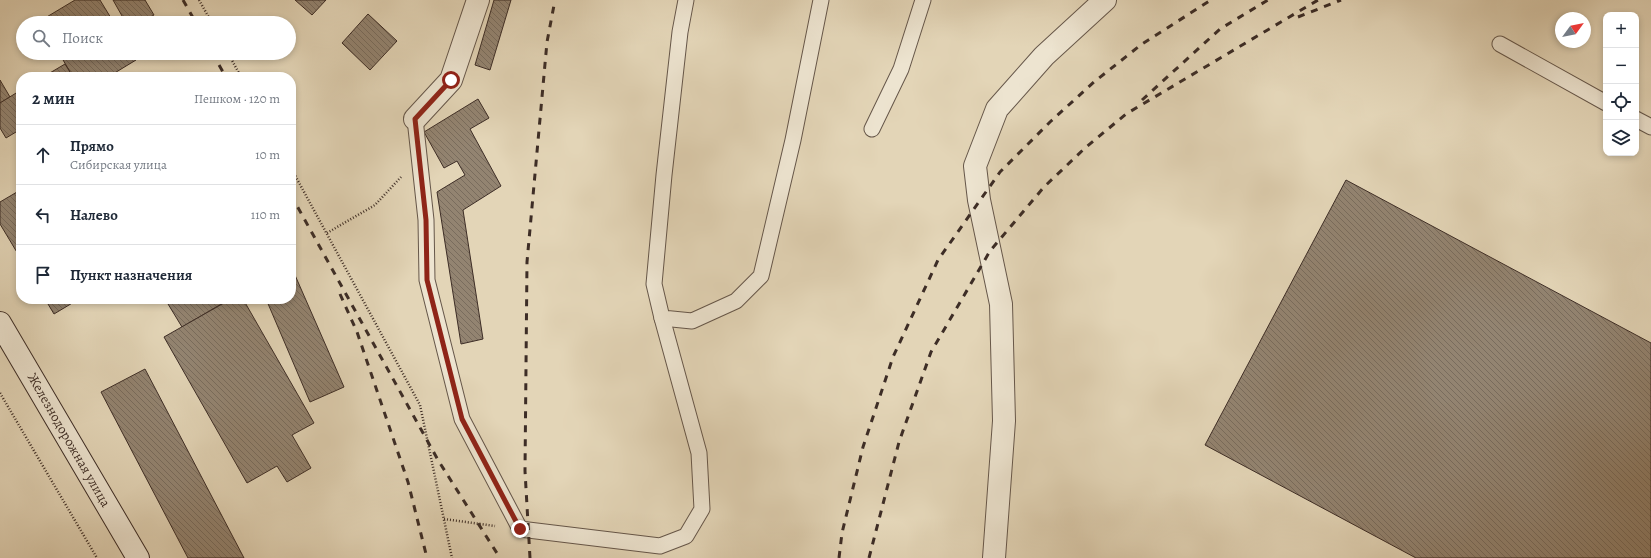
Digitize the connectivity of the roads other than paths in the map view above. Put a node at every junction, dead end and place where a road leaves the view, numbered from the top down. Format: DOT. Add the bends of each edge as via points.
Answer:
graph roads {
  1 [pos="478,0"];
  2 [pos="686,0"];
  3 [pos="821,0"];
  4 [pos="923,0"];
  5 [pos="1105,0"];
  6 [pos="1500,44"];
  7 [pos="1603,100"];
  8 [pos="415,119"];
  9 [pos="1638,120"];
  10 [pos="1651,127"];
  11 [pos="872,129"];
  12 [pos="662,318"];
  13 [pos="0,323"];
  14 [pos="138,558"];
  15 [pos="994,558"];
  1 -- 8 [label="street" via="451,80"];
  2 -- 12 [label="lane" via="680,32 654,284"];
  3 -- 12 [label="lane" via="793,140 761,276 736,301 692,321"];
  4 -- 11 [label="lane" via="901,69"];
  5 -- 15 [label="street" via="1044,56 998,108 975,166 979,200 1001,304 1004,421"];
  6 -- 7 [label="lane"];
  8 -- 12 [label="lane" via="426,220 427,280 462,419 520,529 660,546 686,536 702,510 700,453"];
  9 -- 10 [label="lane"];
  13 -- 14 [label="street, Железнодорожная улица"];
}
